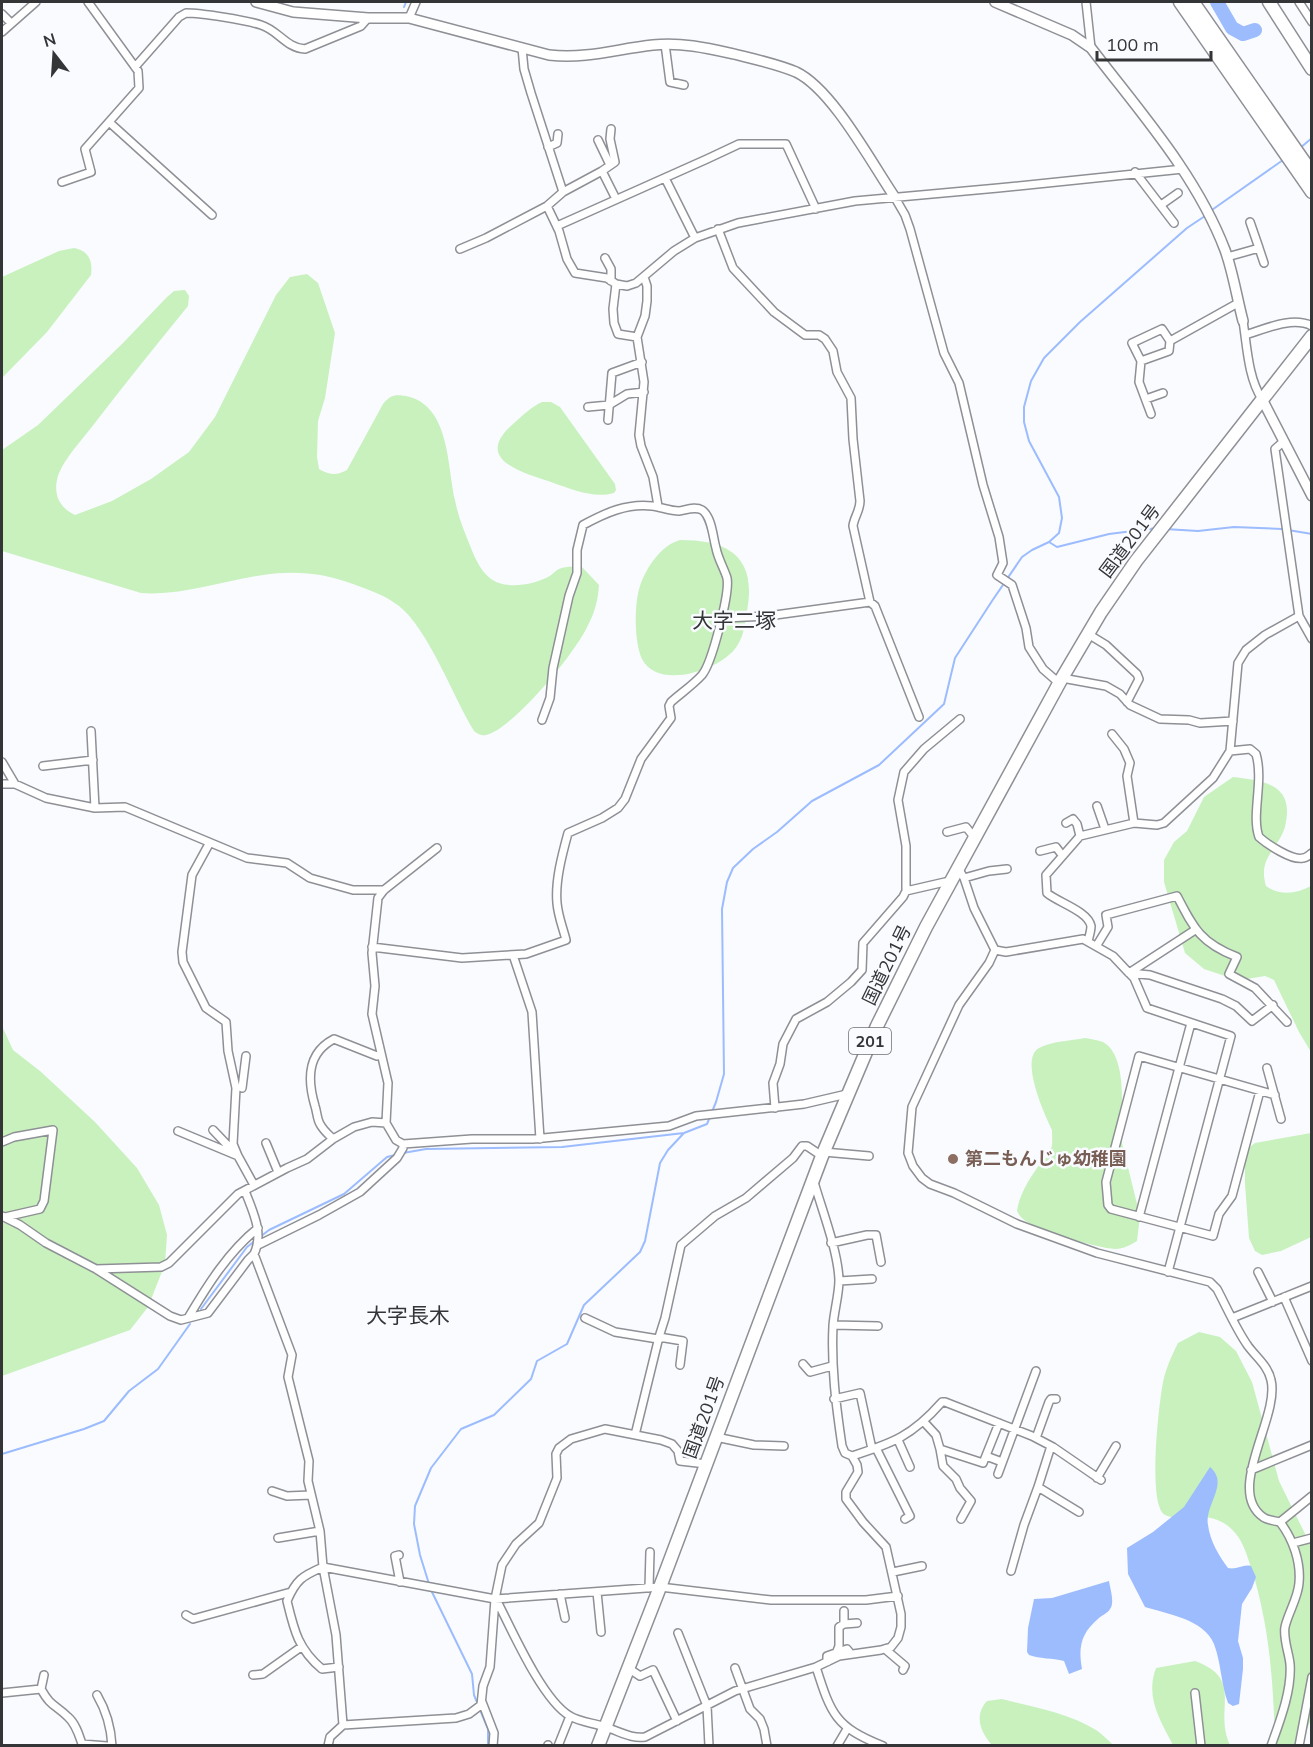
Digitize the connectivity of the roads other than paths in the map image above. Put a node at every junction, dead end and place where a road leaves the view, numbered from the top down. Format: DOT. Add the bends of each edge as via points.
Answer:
graph roads {
  1 [pos="36,2"];
  2 [pos="88,2"];
  3 [pos="256,2"];
  4 [pos="416,2"];
  5 [pos="995,2"];
  6 [pos="1086,2"];
  7 [pos="1180,2"];
  8 [pos="1193,2"];
  9 [pos="1269,2"];
  10 [pos="1299,2"];
  11 [pos="2,14"];
  12 [pos="368,18"];
  13 [pos="409,18"];
  14 [pos="1311,22"];
  15 [pos="11,23"];
  16 [pos="2,32"];
  17 [pos="665,45"];
  18 [pos="522,48"];
  19 [pos="1090,48"];
  20 [pos="135,66"];
  21 [pos="1311,69"];
  22 [pos="684,85"];
  23 [pos="109,122"];
  24 [pos="611,129"];
  25 [pos="558,134"];
  26 [pos="598,140"];
  27 [pos="548,147"];
  28 [pos="1287,147"];
  29 [pos="1296,160"];
  30 [pos="610,165"];
  31 [pos="1183,169"];
  32 [pos="602,171"];
  33 [pos="1135,172"];
  34 [pos="1311,173"];
  35 [pos="665,178"];
  36 [pos="62,182"];
  37 [pos="563,192"];
  38 [pos="1311,192"];
  39 [pos="1178,193"];
  40 [pos="894,196"];
  41 [pos="616,199"];
  42 [pos="1161,205"];
  43 [pos="547,206"];
  44 [pos="816,209"];
  45 [pos="212,215"];
  46 [pos="1250,222"];
  47 [pos="1174,223"];
  48 [pos="557,226"];
  49 [pos="718,229"];
  50 [pos="695,237"];
  51 [pos="1259,248"];
  52 [pos="460,249"];
  53 [pos="1227,257"];
  54 [pos="605,258"];
  55 [pos="1264,263"];
  56 [pos="644,276"];
  57 [pos="614,283"];
  58 [pos="1238,303"];
  59 [pos="1243,321"];
  60 [pos="1311,326"];
  61 [pos="1245,335"];
  62 [pos="1311,336"];
  63 [pos="637,337"];
  64 [pos="1170,341"];
  65 [pos="1141,361"];
  66 [pos="642,362"];
  67 [pos="644,392"];
  68 [pos="1163,393"];
  69 [pos="1146,399"];
  70 [pos="1262,399"];
  71 [pos="609,405"];
  72 [pos="588,407"];
  73 [pos="1151,414"];
  74 [pos="608,420"];
  75 [pos="1283,442"];
  76 [pos="1311,496"];
  77 [pos="658,506"];
  78 [pos="870,602"];
  79 [pos="1299,616"];
  80 [pos="723,618"];
  81 [pos="1088,634"];
  82 [pos="1311,639"];
  83 [pos="1060,680"];
  84 [pos="1127,702"];
  85 [pos="919,717"];
  86 [pos="960,719"];
  87 [pos="542,720"];
  88 [pos="1233,721"];
  89 [pos="91,731"];
  90 [pos="1112,734"];
  91 [pos="1230,751"];
  92 [pos="93,760"];
  93 [pos="2,762"];
  94 [pos="43,766"];
  95 [pos="2,784"];
  96 [pos="15,784"];
  97 [pos="1097,806"];
  98 [pos="95,808"];
  99 [pos="1066,823"];
  100 [pos="1134,823"];
  101 [pos="1105,829"];
  102 [pos="947,832"];
  103 [pos="1080,836"];
  104 [pos="974,837"];
  105 [pos="209,843"];
  106 [pos="437,848"];
  107 [pos="1040,851"];
  108 [pos="1311,853"];
  109 [pos="1062,855"];
  110 [pos="1007,869"];
  111 [pos="961,873"];
  112 [pos="950,883"];
  113 [pos="384,890"];
  114 [pos="906,891"];
  115 [pos="1195,930"];
  116 [pos="1088,941"];
  117 [pos="1097,945"];
  118 [pos="372,947"];
  119 [pos="995,950"];
  120 [pos="513,955"];
  121 [pos="1129,973"];
  122 [pos="1273,1005"];
  123 [pos="1287,1022"];
  124 [pos="1191,1023"];
  125 [pos="246,1056"];
  126 [pos="376,1056"];
  127 [pos="1179,1067"];
  128 [pos="1267,1068"];
  129 [pos="1219,1080"];
  130 [pos="242,1088"];
  131 [pos="1260,1091"];
  132 [pos="847,1094"];
  133 [pos="1275,1095"];
  134 [pos="776,1108"];
  135 [pos="1281,1119"];
  136 [pos="386,1123"];
  137 [pos="213,1130"];
  138 [pos="178,1131"];
  139 [pos="333,1139"];
  140 [pos="540,1139"];
  141 [pos="2,1142"];
  142 [pos="266,1143"];
  143 [pos="403,1146"];
  144 [pos="823,1154"];
  145 [pos="238,1156"];
  146 [pos="869,1156"];
  147 [pos="278,1172"];
  148 [pos="814,1182"];
  149 [pos="254,1185"];
  150 [pos="245,1191"];
  151 [pos="3,1217"];
  152 [pos="1139,1217"];
  153 [pos="1180,1227"];
  154 [pos="258,1230"];
  155 [pos="831,1243"];
  156 [pos="258,1245"];
  157 [pos="254,1254"];
  158 [pos="881,1262"];
  159 [pos="96,1269"];
  160 [pos="1168,1272"];
  161 [pos="1258,1272"];
  162 [pos="872,1279"];
  163 [pos="839,1281"];
  164 [pos="1311,1286"];
  165 [pos="1284,1297"];
  166 [pos="1273,1302"];
  167 [pos="188,1318"];
  168 [pos="585,1318"];
  169 [pos="1232,1318"];
  170 [pos="833,1325"];
  171 [pos="878,1326"];
  172 [pos="658,1338"];
  173 [pos="1308,1343"];
  174 [pos="1311,1361"];
  175 [pos="803,1364"];
  176 [pos="680,1365"];
  177 [pos="832,1366"];
  178 [pos="1036,1371"];
  179 [pos="834,1399"];
  180 [pos="1056,1400"];
  181 [pos="924,1422"];
  182 [pos="999,1423"];
  183 [pos="1014,1429"];
  184 [pos="635,1435"];
  185 [pos="716,1437"];
  186 [pos="1036,1438"];
  187 [pos="898,1440"];
  188 [pos="1311,1445"];
  189 [pos="784,1446"];
  190 [pos="1051,1446"];
  191 [pos="1116,1446"];
  192 [pos="874,1449"];
  193 [pos="940,1449"];
  194 [pos="852,1456"];
  195 [pos="986,1456"];
  196 [pos="1002,1462"];
  197 [pos="706,1464"];
  198 [pos="909,1467"];
  199 [pos="1251,1470"];
  200 [pos="998,1474"];
  201 [pos="1038,1487"];
  202 [pos="272,1491"];
  203 [pos="311,1495"];
  204 [pos="1311,1496"];
  205 [pos="1079,1512"];
  206 [pos="911,1516"];
  207 [pos="961,1519"];
  208 [pos="1280,1522"];
  209 [pos="320,1531"];
  210 [pos="278,1538"];
  211 [pos="1311,1538"];
  212 [pos="1293,1543"];
  213 [pos="650,1552"];
  214 [pos="399,1555"];
  215 [pos="922,1566"];
  216 [pos="323,1568"];
  217 [pos="1011,1571"];
  218 [pos="893,1572"];
  219 [pos="400,1581"];
  220 [pos="655,1587"];
  221 [pos="291,1592"];
  222 [pos="597,1592"];
  223 [pos="560,1594"];
  224 [pos="898,1596"];
  225 [pos="496,1599"];
  226 [pos="844,1611"];
  227 [pos="186,1615"];
  228 [pos="565,1618"];
  229 [pos="857,1623"];
  230 [pos="844,1624"];
  231 [pos="601,1632"];
  232 [pos="678,1633"];
  233 [pos="301,1647"];
  234 [pos="885,1649"];
  235 [pos="837,1651"];
  236 [pos="851,1654"];
  237 [pos="827,1662"];
  238 [pos="339,1667"];
  239 [pos="816,1667"];
  240 [pos="628,1668"];
  241 [pos="735,1668"];
  242 [pos="903,1670"];
  243 [pos="44,1675"];
  244 [pos="253,1675"];
  245 [pos="1311,1677"];
  246 [pos="41,1689"];
  247 [pos="742,1689"];
  248 [pos="2,1693"];
  249 [pos="1195,1693"];
  250 [pos="97,1695"];
  251 [pos="480,1705"];
  252 [pos="706,1706"];
  253 [pos="570,1716"];
  254 [pos="676,1721"];
  255 [pos="343,1725"];
  256 [pos="605,1726"];
  257 [pos="847,1729"];
  258 [pos="874,1744"];
  259 [pos="107,1746"];
  260 [pos="112,1746"];
  261 [pos="328,1746"];
  262 [pos="493,1746"];
  263 [pos="558,1746"];
  264 [pos="598,1746"];
  265 [pos="710,1746"];
  266 [pos="767,1746"];
  267 [pos="837,1746"];
  268 [pos="883,1746"];
  269 [pos="1201,1746"];
  270 [pos="1271,1746"];
  271 [pos="1299,1746"];
  1 -- 15 [label="street"];
  2 -- 20 [label="street"];
  3 -- 12 [label="street" via="293,12"];
  4 -- 13 [label="street"];
  5 -- 19 [label="street" via="1072,35"];
  6 -- 19 [label="street"];
  7 -- 28 [label="highway"];
  8 -- 28 [label="highway"];
  9 -- 21 [label="highway"];
  10 -- 14 [label="street"];
  11 -- 15 [label="street"];
  12 -- 13 [label="street"];
  12 -- 20 [label="street" via="361,26 298,49 261,25 186,13"];
  13 -- 18 [label="street"];
  15 -- 16 [label="street"];
  17 -- 18 [label="street" via="572,57"];
  17 -- 22 [label="street" via="670,82"];
  17 -- 40 [label="street" via="701,46 749,58 795,72 811,82 841,117"];
  18 -- 27 [label="street" via="526,77"];
  19 -- 31 [label="street"];
  20 -- 23 [label="street" via="139,88"];
  23 -- 36 [label="street" via="85,149 92,172"];
  23 -- 45 [label="street"];
  24 -- 30 [label="street" via="615,162"];
  25 -- 27 [label="street" via="557,143"];
  26 -- 30 [label="street"];
  27 -- 37 [label="street"];
  28 -- 29 [label="highway"];
  29 -- 34 [label="highway"];
  29 -- 38 [label="highway"];
  30 -- 32 [label="street"];
  31 -- 33 [label="street"];
  31 -- 53 [label="street" via="1215,226"];
  32 -- 37 [label="street"];
  32 -- 41 [label="street"];
  33 -- 40 [label="street"];
  33 -- 42 [label="street"];
  35 -- 41 [label="street"];
  35 -- 44 [label="street" via="739,144 786,144"];
  35 -- 50 [label="street"];
  37 -- 43 [label="street"];
  39 -- 42 [label="street"];
  40 -- 44 [label="street"];
  40 -- 83 [label="street" via="910,229 944,353 959,383 999,537 1003,563 997,575 1012,585 1029,647 1043,669"];
  41 -- 48 [label="street"];
  42 -- 47 [label="street"];
  43 -- 48 [label="street"];
  43 -- 52 [label="street"];
  44 -- 49 [label="street"];
  46 -- 51 [label="street"];
  48 -- 57 [label="street" via="575,273 607,278"];
  49 -- 50 [label="street"];
  49 -- 78 [label="street" via="733,268 774,312 805,335 819,334 833,351 837,372 851,398 860,501 853,526"];
  50 -- 56 [label="street"];
  51 -- 53 [label="street"];
  51 -- 55 [label="street"];
  53 -- 58 [label="street"];
  54 -- 57 [label="street"];
  56 -- 57 [label="street" via="627,286"];
  56 -- 63 [label="street" via="647,301"];
  57 -- 63 [label="street" via="613,309 618,334"];
  58 -- 59 [label="street"];
  58 -- 64 [label="street"];
  59 -- 61 [label="street"];
  60 -- 61 [label="street" via="1291,322"];
  61 -- 70 [label="street"];
  62 -- 70 [label="highway, 国道201号 / 201"];
  63 -- 66 [label="street"];
  64 -- 65 [label="street" via="1169,351"];
  64 -- 65 [label="street" via="1162,329 1132,343"];
  65 -- 69 [label="street" via="1139,382"];
  66 -- 67 [label="street"];
  66 -- 71 [label="street" via="612,373"];
  67 -- 71 [label="street" via="627,394"];
  67 -- 77 [label="street" via="639,435"];
  68 -- 69 [label="street"];
  69 -- 73 [label="street"];
  70 -- 75 [label="street"];
  70 -- 81 [label="highway, 国道201号 / 201" via="1136,561"];
  71 -- 72 [label="street"];
  71 -- 74 [label="street"];
  75 -- 76 [label="street"];
  75 -- 79 [label="street" via="1275,449"];
  77 -- 80 [label="street" via="678,511 694,508 706,516 727,580"];
  77 -- 87 [label="street" via="627,506 583,525 577,573"];
  78 -- 80 [label="street"];
  78 -- 85 [label="street" via="875,606"];
  79 -- 82 [label="street"];
  79 -- 88 [label="street" via="1246,650 1238,663"];
  80 -- 120 [label="street" via="703,674 671,702 671,718 641,759 626,799 602,818 568,833 557,896 566,940"];
  81 -- 83 [label="highway, 国道201号 / 201"];
  81 -- 84 [label="street" via="1137,674 1139,679"];
  83 -- 84 [label="street" via="1106,686"];
  83 -- 104 [label="highway, 国道201号 / 201"];
  84 -- 88 [label="street" via="1160,719"];
  86 -- 114 [label="street" via="904,772 898,800 906,846"];
  88 -- 91 [label="street"];
  89 -- 92 [label="street"];
  90 -- 100 [label="street" via="1130,763 1127,776"];
  91 -- 100 [label="street" via="1207,784 1164,823"];
  91 -- 108 [label="street" via="1250,749 1256,754 1260,780 1259,837 1293,857 1302,859"];
  92 -- 94 [label="street"];
  92 -- 98 [label="street"];
  93 -- 96 [label="street"];
  95 -- 96 [label="street"];
  96 -- 98 [label="street" via="46,798"];
  97 -- 101 [label="street"];
  98 -- 105 [label="street" via="125,807"];
  99 -- 103 [label="street" via="1073,819"];
  100 -- 101 [label="street"];
  101 -- 103 [label="street"];
  102 -- 104 [label="street" via="966,827"];
  103 -- 109 [label="street"];
  104 -- 111 [label="highway, 国道201号 / 201"];
  105 -- 113 [label="street" via="247,858 286,863 310,878 353,890"];
  105 -- 130 [label="street" via="192,875 183,962 206,1008 226,1022 228,1051"];
  106 -- 113 [label="street"];
  107 -- 109 [label="street" via="1056,847"];
  109 -- 116 [label="street" via="1046,876 1047,893 1087,920 1091,926"];
  110 -- 111 [label="street"];
  111 -- 112 [label="highway, 国道201号 / 201"];
  111 -- 119 [label="street"];
  112 -- 114 [label="street"];
  112 -- 132 [label="highway, 国道201号 / 201"];
  113 -- 118 [label="street" via="378,898"];
  114 -- 134 [label="street" via="863,943 862,970 826,1002 796,1019 783,1044 773,1083"];
  115 -- 117 [label="street" via="1177,896 1106,915 1108,927"];
  115 -- 121 [label="street"];
  115 -- 122 [label="street" via="1237,957 1229,974 1255,988"];
  116 -- 117 [label="street"];
  116 -- 119 [label="street" via="1006,952"];
  117 -- 121 [label="street"];
  118 -- 120 [label="street" via="462,958"];
  118 -- 126 [label="street"];
  119 -- 160 [label="street" via="959,1005 912,1107 908,1154 913,1166 930,1184 1017,1224 1097,1253"];
  120 -- 140 [label="street" via="532,1012"];
  121 -- 122 [label="street" via="1150,975 1222,999 1252,1021"];
  121 -- 124 [label="street" via="1147,1008"];
  122 -- 123 [label="street"];
  124 -- 127 [label="street"];
  124 -- 129 [label="street" via="1231,1036"];
  125 -- 130 [label="street"];
  126 -- 136 [label="street" via="388,1083"];
  126 -- 139 [label="street" via="333,1039 314,1055 309,1072 312,1097 320,1125"];
  127 -- 129 [label="street"];
  127 -- 152 [label="street"];
  127 -- 152 [label="street" via="1139,1056 1122,1119 1106,1182 1108,1205"];
  128 -- 133 [label="street"];
  129 -- 131 [label="street"];
  129 -- 153 [label="street"];
  130 -- 145 [label="street" via="233,1144"];
  131 -- 133 [label="street"];
  131 -- 153 [label="street" via="1232,1196 1219,1214 1213,1236"];
  132 -- 134 [label="street"];
  132 -- 144 [label="highway, 国道201号 / 201"];
  133 -- 135 [label="street"];
  134 -- 140 [label="street" via="696,1116 669,1126"];
  136 -- 139 [label="street" via="363,1124"];
  136 -- 143 [label="street"];
  137 -- 145 [label="street"];
  138 -- 145 [label="street"];
  139 -- 147 [label="street" via="307,1159"];
  140 -- 143 [label="street" via="472,1139"];
  141 -- 151 [label="street" via="53,1130 40,1209"];
  142 -- 147 [label="street"];
  143 -- 156 [label="street" via="397,1158 360,1192"];
  144 -- 146 [label="street"];
  144 -- 148 [label="highway, 国道201号 / 201"];
  144 -- 172 [label="street" via="802,1146 746,1198 688,1237 681,1245"];
  145 -- 149 [label="street"];
  147 -- 149 [label="street"];
  148 -- 155 [label="street"];
  148 -- 185 [label="highway, 国道201号 / 201"];
  149 -- 150 [label="street"];
  150 -- 154 [label="street"];
  150 -- 159 [label="street" via="169,1263 161,1267"];
  151 -- 159 [label="street"];
  152 -- 153 [label="street"];
  153 -- 160 [label="street"];
  154 -- 156 [label="street"];
  154 -- 167 [label="street" via="239,1245"];
  155 -- 158 [label="street" via="876,1235"];
  155 -- 163 [label="street"];
  156 -- 157 [label="street"];
  157 -- 167 [label="street" via="208,1313"];
  157 -- 203 [label="street" via="292,1355 288,1377 309,1461"];
  159 -- 167 [label="street" via="170,1316"];
  160 -- 169 [label="street" via="1210,1282"];
  161 -- 166 [label="street"];
  162 -- 163 [label="street"];
  163 -- 170 [label="street"];
  164 -- 165 [label="street"];
  165 -- 166 [label="street"];
  165 -- 173 [label="street"];
  166 -- 169 [label="street"];
  168 -- 172 [label="street" via="615,1332"];
  169 -- 199 [label="street" via="1248,1346 1268,1369 1272,1383 1271,1407"];
  170 -- 171 [label="street"];
  170 -- 177 [label="street"];
  172 -- 176 [label="street" via="682,1341"];
  172 -- 184 [label="street"];
  173 -- 174 [label="street"];
  175 -- 177 [label="street" via="810,1372"];
  177 -- 179 [label="street"];
  178 -- 183 [label="street"];
  179 -- 192 [label="street" via="860,1393"];
  179 -- 194 [label="street" via="842,1446"];
  180 -- 186 [label="street" via="1049,1402"];
  181 -- 182 [label="street" via="945,1402"];
  181 -- 187 [label="street"];
  181 -- 193 [label="street" via="936,1435"];
  182 -- 183 [label="street"];
  182 -- 195 [label="street"];
  183 -- 186 [label="street"];
  183 -- 196 [label="street"];
  184 -- 197 [label="street" via="672,1444 680,1461"];
  184 -- 225 [label="street" via="599,1429 559,1448 556,1478 539,1523 507,1554"];
  185 -- 189 [label="street"];
  185 -- 197 [label="highway, 国道201号 / 201"];
  186 -- 190 [label="street"];
  187 -- 192 [label="street"];
  187 -- 198 [label="street"];
  188 -- 199 [label="street"];
  190 -- 191 [label="street" via="1099,1479"];
  190 -- 201 [label="street"];
  192 -- 194 [label="street"];
  192 -- 206 [label="street"];
  193 -- 195 [label="street" via="983,1463"];
  193 -- 207 [label="street" via="943,1466 971,1501"];
  194 -- 218 [label="street" via="858,1472 846,1499 886,1547"];
  195 -- 196 [label="street"];
  196 -- 200 [label="street"];
  197 -- 220 [label="highway, 国道201号 / 201"];
  199 -- 208 [label="street" via="1255,1510 1264,1518"];
  201 -- 205 [label="street"];
  201 -- 217 [label="street"];
  202 -- 203 [label="street" via="287,1496"];
  203 -- 209 [label="street"];
  204 -- 208 [label="street"];
  208 -- 212 [label="street"];
  209 -- 210 [label="street"];
  209 -- 216 [label="street"];
  211 -- 212 [label="street"];
  212 -- 270 [label="street" via="1299,1584 1284,1630 1290,1666 1288,1690"];
  213 -- 220 [label="street"];
  214 -- 219 [label="street" via="394,1556"];
  215 -- 218 [label="street"];
  216 -- 219 [label="street"];
  216 -- 221 [label="street" via="305,1575"];
  216 -- 238 [label="street"];
  218 -- 224 [label="street"];
  219 -- 225 [label="street"];
  220 -- 222 [label="street"];
  220 -- 224 [label="street" via="771,1600"];
  220 -- 240 [label="highway, 国道201号 / 201"];
  221 -- 227 [label="street" via="193,1619"];
  221 -- 233 [label="street" via="287,1601"];
  222 -- 223 [label="street"];
  222 -- 231 [label="street"];
  223 -- 225 [label="street"];
  223 -- 228 [label="street"];
  224 -- 234 [label="street" via="901,1627 898,1638"];
  225 -- 251 [label="street" via="490,1667"];
  225 -- 253 [label="street" via="547,1694"];
  226 -- 230 [label="street"];
  229 -- 230 [label="street"];
  230 -- 235 [label="street" via="839,1627"];
  232 -- 252 [label="street"];
  233 -- 238 [label="street" via="322,1669"];
  233 -- 244 [label="street" via="263,1674"];
  234 -- 236 [label="street"];
  234 -- 242 [label="street" via="905,1666"];
  235 -- 236 [label="street" via="847,1649"];
  235 -- 237 [label="street" via="827,1656"];
  236 -- 237 [label="street"];
  237 -- 239 [label="street"];
  238 -- 255 [label="street"];
  239 -- 247 [label="street"];
  239 -- 257 [label="street" via="827,1703"];
  240 -- 254 [label="street" via="640,1676 653,1670"];
  240 -- 256 [label="highway, 国道201号 / 201"];
  241 -- 247 [label="street"];
  243 -- 246 [label="street"];
  245 -- 271 [label="street"];
  246 -- 248 [label="street"];
  246 -- 259 [label="street" via="49,1703 69,1718 82,1744"];
  247 -- 252 [label="street"];
  247 -- 266 [label="street" via="750,1709 760,1719"];
  249 -- 269 [label="street"];
  250 -- 260 [label="street" via="111,1727"];
  251 -- 255 [label="street" via="456,1718"];
  251 -- 262 [label="street" via="494,1733"];
  252 -- 254 [label="street"];
  252 -- 265 [label="street"];
  253 -- 256 [label="street"];
  253 -- 263 [label="street"];
  254 -- 256 [label="street" via="635,1738"];
  255 -- 261 [label="street" via="330,1737"];
  256 -- 264 [label="highway, 国道201号 / 201"];
  257 -- 258 [label="street"];
  257 -- 267 [label="street"];
  258 -- 268 [label="street"];
}
